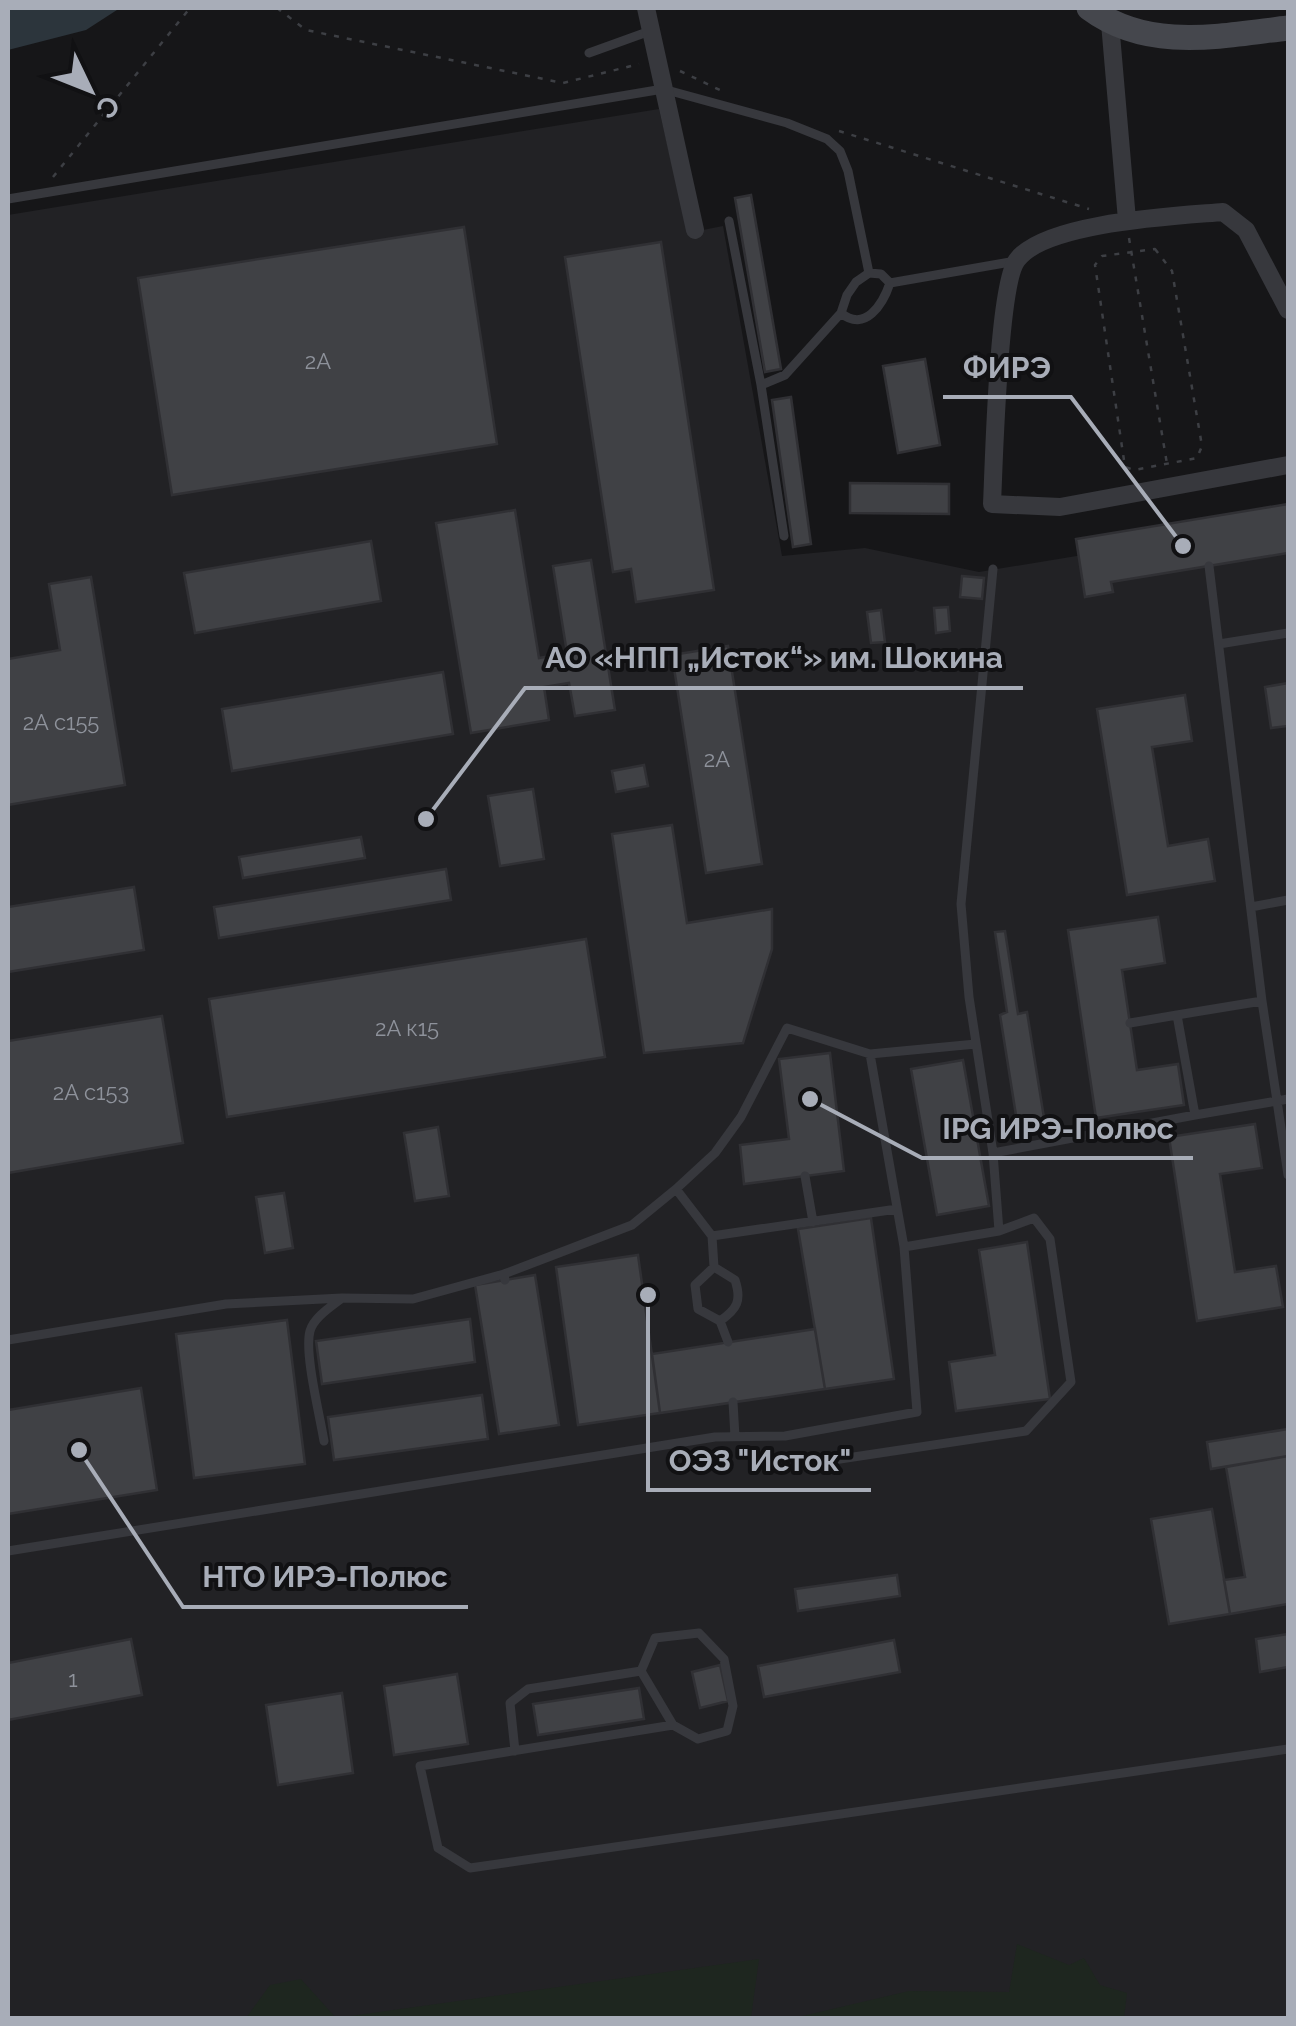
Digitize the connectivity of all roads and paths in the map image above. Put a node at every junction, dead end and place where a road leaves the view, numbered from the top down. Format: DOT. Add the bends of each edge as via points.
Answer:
graph roads {
  1 [pos="190,8"];
  2 [pos="276,8"];
  3 [pos="646,8"];
  4 [pos="1100,15"];
  5 [pos="1288,28"];
  6 [pos="650,31"];
  7 [pos="588,53"];
  8 [pos="656,60"];
  9 [pos="663,89"];
  10 [pos="727,93"];
  11 [pos="840,131"];
  12 [pos="39,194"];
  13 [pos="8,198"];
  14 [pos="1092,210"];
  15 [pos="1127,220"];
  16 [pos="728,221"];
  17 [pos="695,230"];
  18 [pos="1131,252"];
  19 [pos="1016,261"];
  20 [pos="869,274"];
  21 [pos="890,283"];
  22 [pos="1288,310"];
  23 [pos="841,314"];
  24 [pos="761,385"];
  25 [pos="1167,464"];
  26 [pos="1288,465"];
  27 [pos="784,536"];
  28 [pos="1209,566"];
  29 [pos="993,570"];
  30 [pos="1288,633"];
  31 [pos="1219,644"];
  32 [pos="1288,900"];
  33 [pos="1251,907"];
  34 [pos="1262,1001"];
  35 [pos="1178,1015"];
  36 [pos="1130,1023"];
  37 [pos="976,1044"];
  38 [pos="870,1054"];
  39 [pos="1288,1099"];
  40 [pos="1276,1101"];
  41 [pos="1194,1114"];
  42 [pos="992,1153"];
  43 [pos="1288,1175"];
  44 [pos="805,1176"];
  45 [pos="676,1189"];
  46 [pos="896,1209"];
  47 [pos="813,1222"];
  48 [pos="999,1231"];
  49 [pos="712,1236"];
  50 [pos="904,1247"];
  51 [pos="714,1267"];
  52 [pos="342,1298"];
  53 [pos="720,1321"];
  54 [pos="8,1340"];
  55 [pos="728,1342"];
  56 [pos="734,1402"];
  57 [pos="735,1437"];
  58 [pos="324,1441"];
  59 [pos="786,1468"];
  60 [pos="8,1551"];
  61 [pos="642,1671"];
  62 [pos="673,1725"];
  63 [pos="1288,1750"];
  64 [pos="515,1751"];
  1 -- 12 [label="path"];
  2 -- 8 [label="path" via="306,30 563,82"];
  3 -- 6 [label="street"];
  4 -- 5 [label="street" via="1134,32 1179,39"];
  4 -- 15 [label="street"];
  6 -- 7 [label="lane"];
  6 -- 8 [label="street"];
  8 -- 9 [label="street"];
  8 -- 10 [label="path"];
  9 -- 12 [label="lane"];
  9 -- 17 [label="street"];
  9 -- 20 [label="lane" via="827,139 848,171"];
  11 -- 14 [label="path"];
  12 -- 13 [label="lane"];
  15 -- 18 [label="path"];
  15 -- 19 [label="street" via="1042,241"];
  15 -- 22 [label="street" via="1224,212 1246,230"];
  16 -- 24 [label="lane"];
  18 -- 25 [label="path"];
  18 -- 25 [label="path" via="1155,249 1172,272 1202,446 1197,458"];
  18 -- 25 [label="path" via="1102,256 1095,266 1125,466"];
  19 -- 21 [label="lane"];
  19 -- 26 [label="street" via="1005,304 992,504 1060,507"];
  20 -- 21 [label="lane"];
  20 -- 23 [label="lane" via="846,295"];
  21 -- 23 [label="lane" via="872,314 848,320"];
  23 -- 24 [label="lane" via="785,375"];
  24 -- 27 [label="lane"];
  28 -- 31 [label="lane"];
  29 -- 37 [label="lane" via="961,904"];
  30 -- 31 [label="lane"];
  31 -- 33 [label="lane"];
  32 -- 33 [label="lane"];
  33 -- 34 [label="lane"];
  34 -- 35 [label="lane"];
  34 -- 40 [label="lane"];
  35 -- 36 [label="lane"];
  35 -- 41 [label="lane"];
  37 -- 38 [label="lane"];
  37 -- 42 [label="lane"];
  38 -- 45 [label="lane" via="786,1028 741,1117"];
  38 -- 46 [label="lane"];
  39 -- 40 [label="lane"];
  40 -- 41 [label="lane"];
  40 -- 43 [label="lane"];
  41 -- 42 [label="lane"];
  42 -- 48 [label="lane"];
  44 -- 47 [label="lane"];
  45 -- 49 [label="lane"];
  45 -- 52 [label="lane" via="632,1225 504,1277 412,1299"];
  46 -- 47 [label="lane"];
  46 -- 50 [label="lane"];
  47 -- 49 [label="lane"];
  48 -- 50 [label="lane"];
  48 -- 59 [label="lane" via="1034,1218 1050,1239 1071,1382 1026,1431"];
  49 -- 51 [label="lane"];
  50 -- 57 [label="lane" via="917,1412 784,1436"];
  51 -- 53 [label="lane" via="735,1280 740,1294 735,1310"];
  51 -- 53 [label="lane" via="695,1284 698,1309"];
  52 -- 54 [label="lane" via="226,1304"];
  52 -- 58 [label="lane" via="310,1332"];
  53 -- 55 [label="lane"];
  56 -- 57 [label="lane"];
  57 -- 60 [label="lane"];
  61 -- 62 [label="lane"];
  61 -- 62 [label="lane" via="655,1638 699,1634 724,1659 733,1706 726,1731 698,1739"];
  61 -- 64 [label="lane" via="528,1689 510,1704"];
  62 -- 64 [label="lane"];
  63 -- 64 [label="lane" via="470,1868 438,1848 420,1766"];
}
